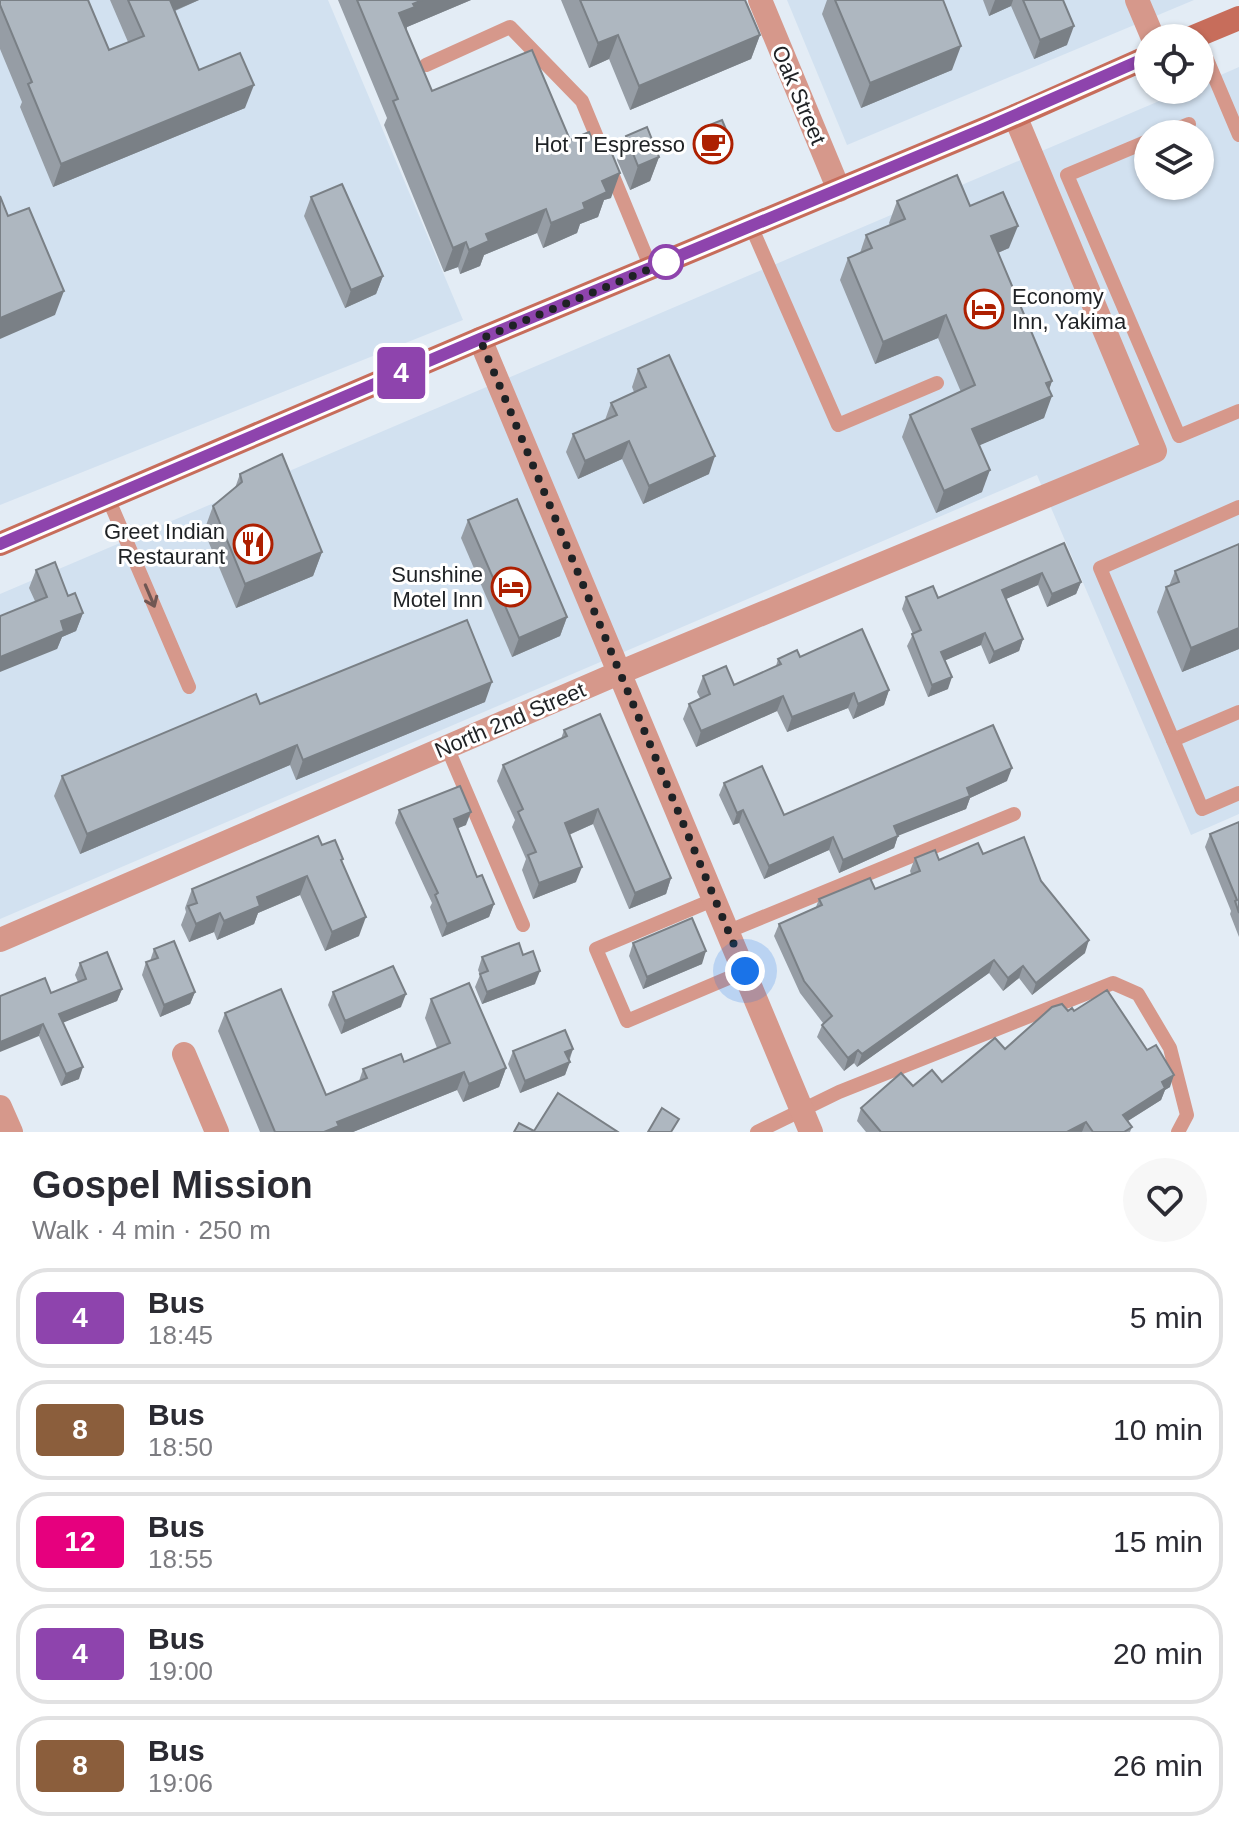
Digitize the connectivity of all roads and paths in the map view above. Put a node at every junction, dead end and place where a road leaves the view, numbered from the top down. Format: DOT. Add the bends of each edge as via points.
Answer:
graph roads {
  1 [pos="760,0"];
  2 [pos="1137,0"];
  3 [pos="1239,18"];
  4 [pos="1147,24"];
  5 [pos="1214,30"];
  6 [pos="1134,63"];
  7 [pos="426,65"];
  8 [pos="1214,70"];
  9 [pos="1232,102"];
  10 [pos="1015,116"];
  11 [pos="1239,135"];
  12 [pos="1134,147"];
  13 [pos="839,190"];
  14 [pos="751,226"];
  15 [pos="651,268"];
  16 [pos="480,339"];
  17 [pos="937,383"];
  18 [pos="1239,411"];
  19 [pos="108,498"];
  20 [pos="1239,507"];
  21 [pos="0,544"];
  22 [pos="621,672"];
  23 [pos="189,687"];
  24 [pos="1239,712"];
  25 [pos="1173,740"];
  26 [pos="447,747"];
  27 [pos="1239,793"];
  28 [pos="1014,814"];
  29 [pos="715,899"];
  30 [pos="523,925"];
  31 [pos="729,931"];
  32 [pos="0,940"];
  33 [pos="745,971"];
  34 [pos="184,1054"];
  35 [pos="0,1107"];
  36 [pos="807,1122"];
  37 [pos="11,1132"];
  38 [pos="217,1132"];
  39 [pos="757,1132"];
  40 [pos="1178,1132"];
  1 -- 13 [label="street, Oak Street"];
  2 -- 4 [label="street"];
  3 -- 5 [label="main road"];
  6 -- 10 [label="main road"];
  7 -- 15 [label="lane" via="510,27 582,101"];
  8 -- 9 [label="lane"];
  9 -- 11 [label="lane"];
  10 -- 13 [label="main road"];
  10 -- 22 [label="street, North 2nd Street" via="1155,451"];
  12 -- 18 [label="lane" via="1067,175 1179,436"];
  13 -- 14 [label="main road"];
  14 -- 15 [label="main road"];
  14 -- 17 [label="lane" via="838,425"];
  15 -- 16 [label="main road"];
  16 -- 19 [label="main road"];
  16 -- 22 [label="street"];
  19 -- 21 [label="main road"];
  19 -- 23 [label="lane, one-way"];
  20 -- 25 [label="lane" via="1100,568"];
  22 -- 26 [label="street, North 2nd Street"];
  22 -- 29 [label="street"];
  24 -- 25 [label="lane"];
  25 -- 27 [label="lane" via="1202,809"];
  26 -- 30 [label="lane"];
  26 -- 32 [label="street, North 2nd Street"];
  28 -- 31 [label="lane"];
  29 -- 31 [label="street"];
  29 -- 33 [label="lane" via="596,949 627,1021"];
  31 -- 33 [label="street"];
  33 -- 36 [label="street"];
  34 -- 38 [label="street"];
  35 -- 37 [label="street"];
  36 -- 39 [label="lane"];
  36 -- 40 [label="lane" via="839,1092 1113,983 1138,994 1170,1048 1187,1115"];
}
